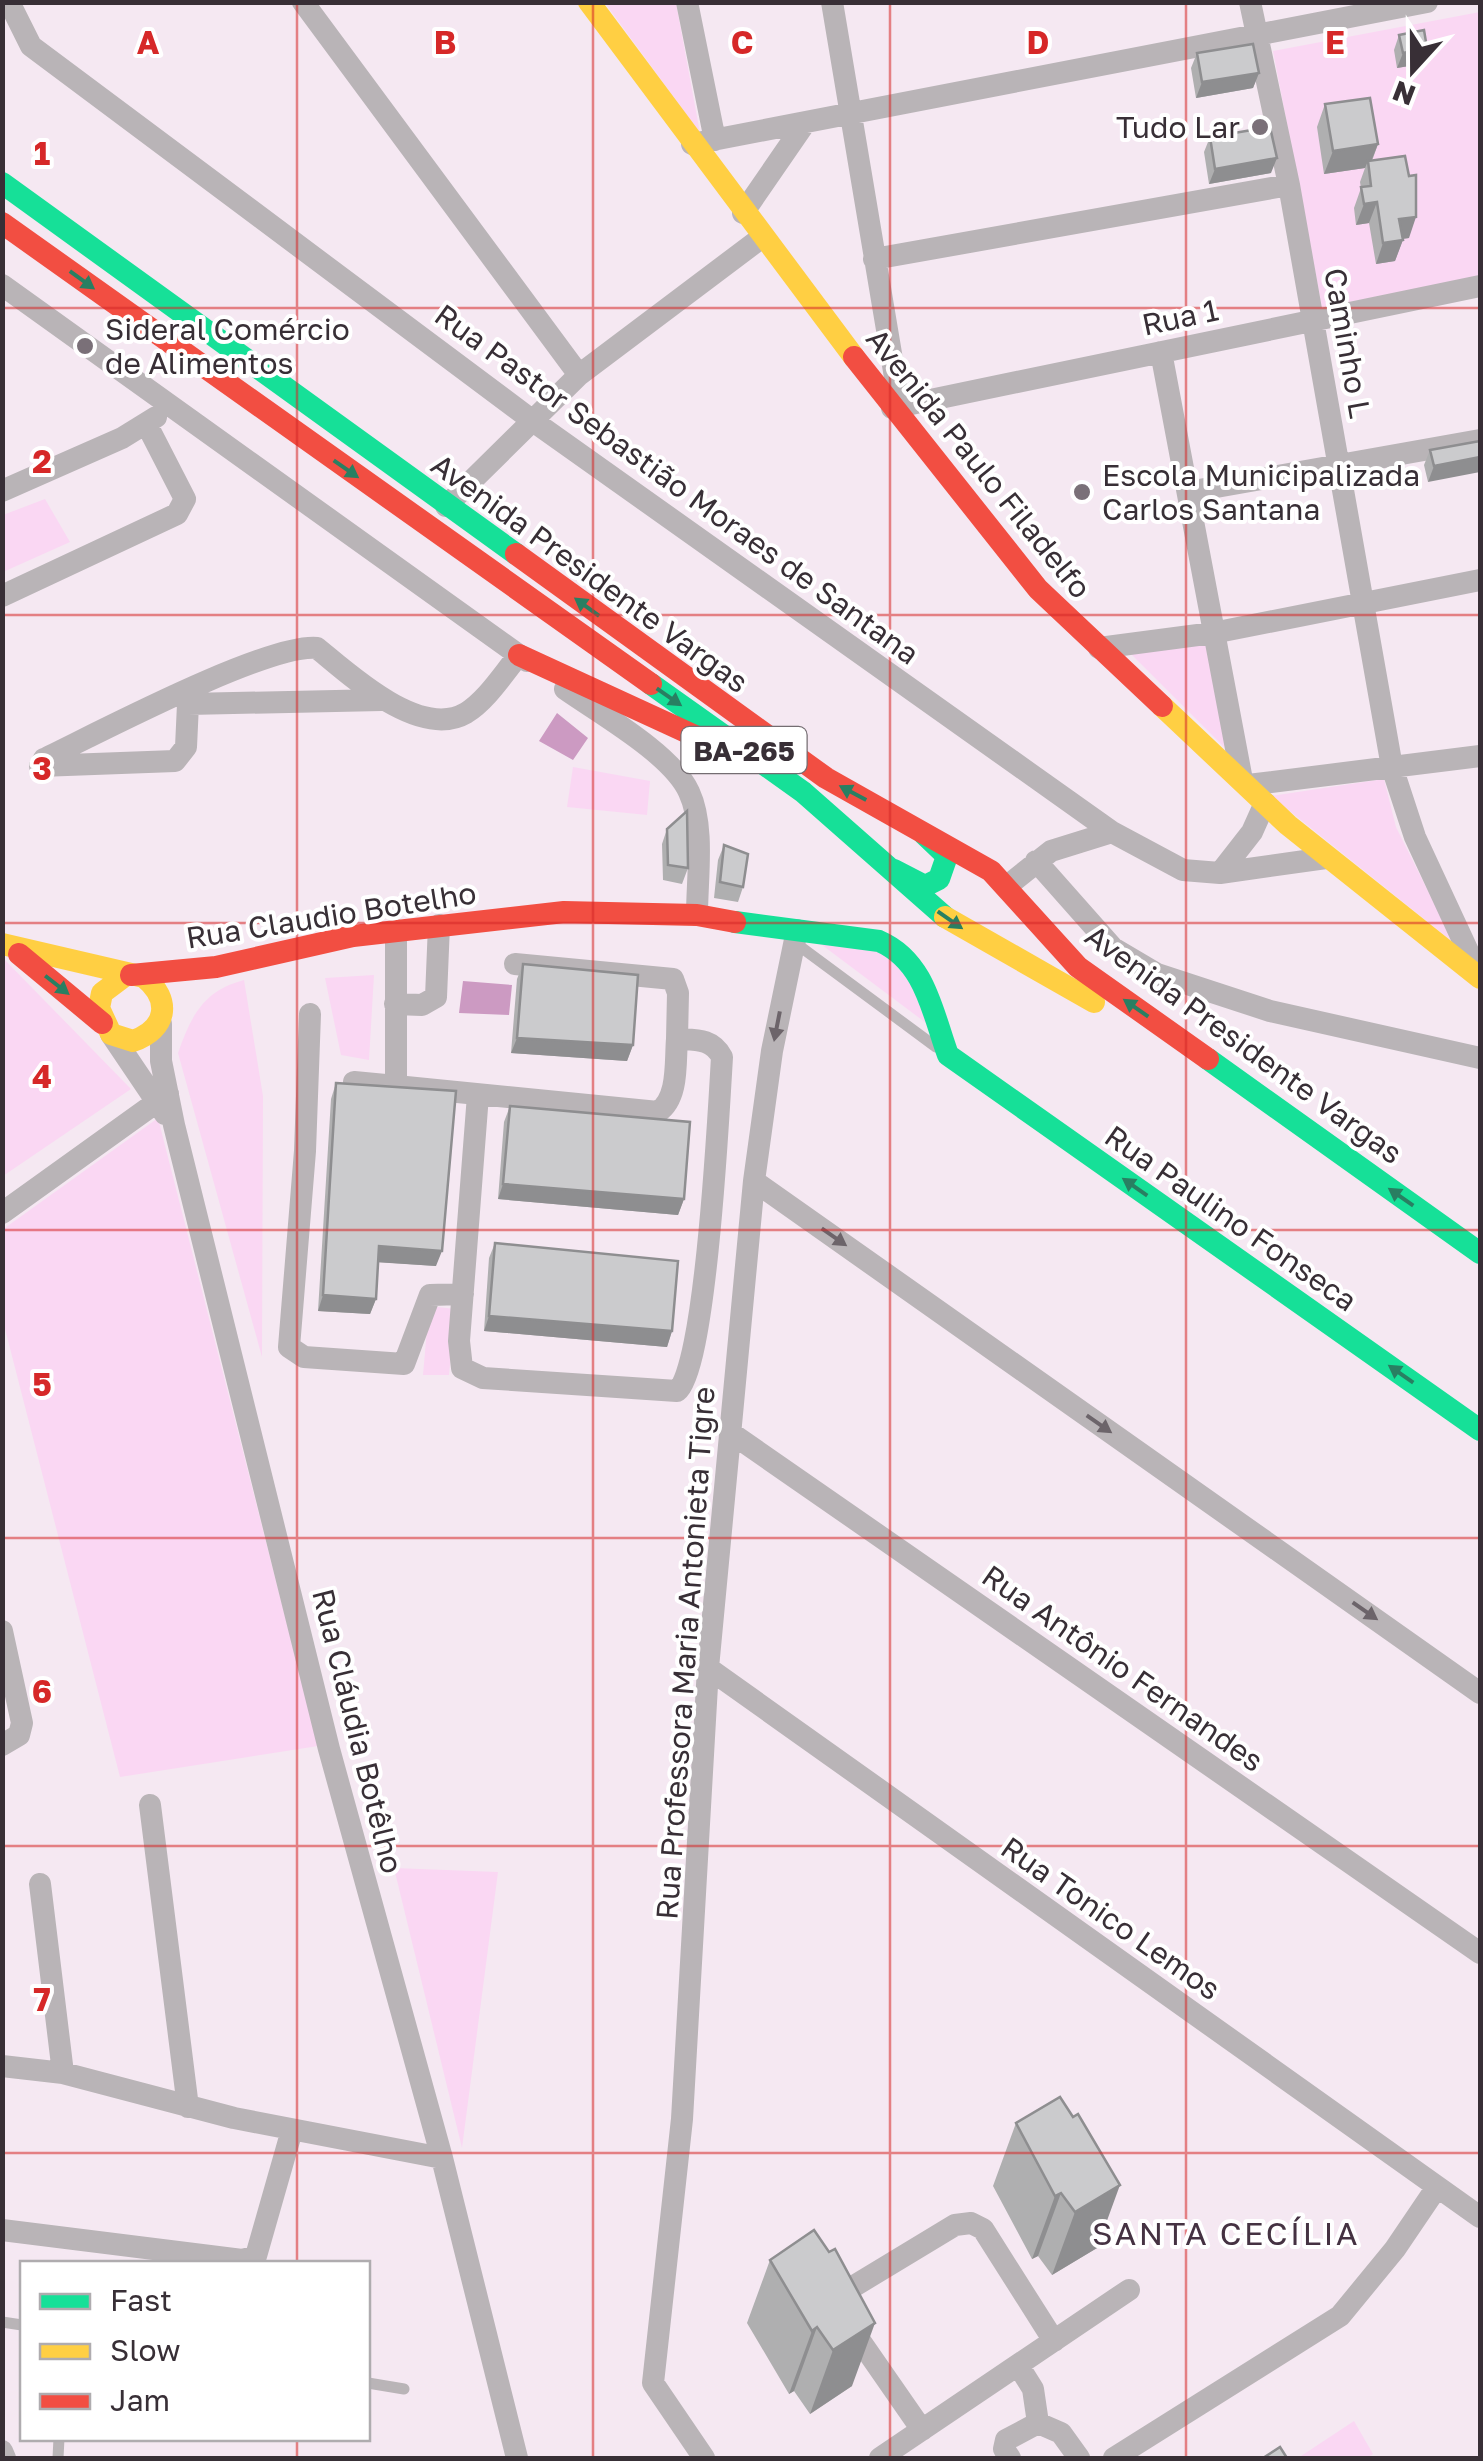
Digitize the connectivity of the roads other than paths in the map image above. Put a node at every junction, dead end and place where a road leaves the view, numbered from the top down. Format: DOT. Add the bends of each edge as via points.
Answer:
graph roads {
  1 [pos="9,2"];
  2 [pos="303,2"];
  3 [pos="588,2"];
  4 [pos="687,2"];
  5 [pos="832,2"];
  6 [pos="1250,2"];
  7 [pos="1427,2"];
  8 [pos="1258,37"];
  9 [pos="850,110"];
  10 [pos="804,123"];
  11 [pos="704,142"];
  12 [pos="2,183"];
  13 [pos="1289,185"];
  14 [pos="743,213"];
  15 [pos="2,223"];
  16 [pos="761,238"];
  17 [pos="874,259"];
  18 [pos="2,285"];
  19 [pos="1480,286"];
  20 [pos="1313,319"];
  21 [pos="1161,352"];
  22 [pos="579,375"];
  23 [pos="170,404"];
  24 [pos="896,408"];
  25 [pos="533,420"];
  26 [pos="147,425"];
  27 [pos="1480,446"];
  28 [pos="1339,464"];
  29 [pos="2,491"];
  30 [pos="1188,492"];
  31 [pos="446,506"];
  32 [pos="1480,580"];
  33 [pos="2,596"];
  34 [pos="1361,600"];
  35 [pos="1214,633"];
  36 [pos="1099,648"];
  37 [pos="519,655"];
  38 [pos="187,698"];
  39 [pos="382,700"];
  40 [pos="1480,756"];
  41 [pos="1392,767"];
  42 [pos="776,773"];
  43 [pos="1245,782"];
  44 [pos="1265,803"];
  45 [pos="910,822"];
  46 [pos="1112,832"];
  47 [pos="1326,858"];
  48 [pos="876,859"];
  49 [pos="1036,862"];
  50 [pos="1220,872"];
  51 [pos="1008,886"];
  52 [pos="697,915"];
  53 [pos="439,925"];
  54 [pos="396,930"];
  55 [pos="790,934"];
  56 [pos="7,946"];
  57 [pos="515,964"];
  58 [pos="216,966"];
  59 [pos="129,975"];
  60 [pos="1480,978"];
  61 [pos="395,1004"];
  62 [pos="310,1014"];
  63 [pos="162,1022"];
  64 [pos="107,1028"];
  65 [pos="677,1039"];
  66 [pos="948,1056"];
  67 [pos="1480,1058"];
  68 [pos="354,1082"];
  69 [pos="396,1086"];
  70 [pos="159,1093"];
  71 [pos="478,1095"];
  72 [pos="754,1181"];
  73 [pos="2,1195"];
  74 [pos="2,1213"];
  75 [pos="1480,1254"];
  76 [pos="1480,1279"];
  77 [pos="463,1294"];
  78 [pos="1480,1430"];
  79 [pos="731,1433"];
  80 [pos="2,1631"];
  81 [pos="708,1668"];
  82 [pos="1480,1693"];
  83 [pos="2,1746"];
  84 [pos="150,1805"];
  85 [pos="40,1884"];
  86 [pos="1480,1953"];
  87 [pos="2,2066"];
  88 [pos="62,2073"];
  89 [pos="188,2106"];
  90 [pos="292,2130"];
  91 [pos="442,2158"];
  92 [pos="1437,2187"];
  93 [pos="1480,2217"];
  94 [pos="2,2230"];
  95 [pos="1129,2290"];
  96 [pos="1054,2341"];
  97 [pos="1018,2365"];
  98 [pos="370,2383"];
  99 [pos="404,2389"];
  100 [pos="1038,2423"];
  101 [pos="922,2430"];
  102 [pos="2,2451"];
  103 [pos="4,2458"];
  104 [pos="517,2458"];
  105 [pos="704,2458"];
  106 [pos="880,2458"];
  107 [pos="1010,2458"];
  108 [pos="1079,2458"];
  109 [pos="1114,2458"];
  1 -- 25 [label="street, Rua Pastor Sebastião Moraes de Santana" via="31,46"];
  2 -- 22 [label="street"];
  3 -- 11 [label="main road, Avenida Paulo Filadelfo"];
  4 -- 11 [label="street"];
  5 -- 9 [label="street"];
  6 -- 8 [label="street, Caminho L"];
  7 -- 8 [label="street"];
  8 -- 9 [label="street"];
  8 -- 13 [label="street, Caminho L"];
  9 -- 10 [label="street"];
  9 -- 17 [label="street"];
  10 -- 11 [label="street"];
  10 -- 14 [label="street"];
  11 -- 14 [label="main road, Avenida Paulo Filadelfo"];
  12 -- 31 [label="main road, Avenida Presidente Vargas"];
  13 -- 17 [label="street"];
  13 -- 20 [label="street, Caminho L"];
  14 -- 16 [label="main road, Avenida Paulo Filadelfo"];
  15 -- 42 [label="main road, Avenida Presidente Vargas / BA-265, one-way"];
  16 -- 22 [label="street"];
  16 -- 24 [label="main road, Avenida Paulo Filadelfo"];
  17 -- 24 [label="street"];
  18 -- 23 [label="street"];
  19 -- 20 [label="street, Rua 1"];
  20 -- 21 [label="street, Rua 1"];
  20 -- 28 [label="street, Caminho L"];
  21 -- 24 [label="street, Rua 1"];
  21 -- 30 [label="street"];
  22 -- 25 [label="street"];
  23 -- 26 [label="street"];
  23 -- 37 [label="street"];
  24 -- 36 [label="main road, Avenida Paulo Filadelfo" via="991,535"];
  25 -- 31 [label="street"];
  25 -- 46 [label="street, Rua Pastor Sebastião Moraes de Santana"];
  26 -- 29 [label="street"];
  26 -- 33 [label="street" via="184,506"];
  27 -- 28 [label="street"];
  28 -- 30 [label="street"];
  28 -- 34 [label="street, Caminho L"];
  30 -- 35 [label="street"];
  45 -- 31 [label="main road, Avenida Presidente Vargas, one-way" via="826,778"];
  32 -- 34 [label="street"];
  34 -- 35 [label="street"];
  34 -- 41 [label="street, Caminho L"];
  35 -- 36 [label="street"];
  35 -- 43 [label="street"];
  36 -- 43 [label="main road, Avenida Paulo Filadelfo"];
  37 -- 39 [label="street" via="475,706 451,720"];
  37 -- 42 [label="main road"];
  37 -- 52 [label="street" via="659,757 689,790 697,825"];
  38 -- 38 [label="street" via="186,747 175,760 40,766 44,758"];
  38 -- 39 [label="street"];
  38 -- 39 [label="street" via="302,646 317,648"];
  40 -- 41 [label="street"];
  41 -- 43 [label="street"];
  41 -- 60 [label="street, Caminho L" via="1415,837"];
  42 -- 48 [label="main road, Avenida Presidente Vargas / BA-265"];
  43 -- 44 [label="main road, Avenida Paulo Filadelfo"];
  44 -- 47 [label="main road, Avenida Paulo Filadelfo"];
  44 -- 50 [label="street"];
  45 -- 48 [label="main road" via="947,856 939,879 925,886"];
  45 -- 51 [label="main road, Avenida Presidente Vargas"];
  46 -- 49 [label="street" via="1075,840"];
  46 -- 50 [label="street, Rua Pastor Sebastião Moraes de Santana" via="1182,870"];
  47 -- 50 [label="street, Rua Pastor Sebastião Moraes de Santana"];
  47 -- 60 [label="main road, Avenida Paulo Filadelfo"];
  48 -- 76 [label="main road, Avenida Presidente Vargas / BA-265, one-way" via="942,915 1067,983"];
  49 -- 51 [label="street"];
  49 -- 67 [label="street" via="1113,948 1157,974 1270,1011"];
  75 -- 51 [label="main road, Avenida Presidente Vargas, one-way" via="1078,966"];
  52 -- 53 [label="main road, Rua Claudio Botelho" via="564,912"];
  52 -- 55 [label="main road, Rua Claudio Botelho"];
  53 -- 54 [label="main road, Rua Claudio Botelho"];
  53 -- 61 [label="street" via="436,997 422,1005"];
  54 -- 58 [label="main road, Rua Claudio Botelho"];
  54 -- 61 [label="street"];
  55 -- 66 [label="lane, Rua Paulino Fonseca"];
  55 -- 66 [label="main road" via="879,941 912,961"];
  55 -- 72 [label="street, Rua Professora Maria Antonieta Tigre, one-way"];
  56 -- 59 [label="main road, Rua Claudio Botelho"];
  56 -- 64 [label="main road, one-way"];
  57 -- 65 [label="street" via="673,979"];
  58 -- 59 [label="main road, Rua Claudio Botelho"];
  58 -- 63 [label="main road"];
  59 -- 63 [label="main road" via="155,984 165,1007"];
  59 -- 64 [label="main road" via="102,993 98,1008"];
  61 -- 69 [label="street"];
  62 -- 77 [label="street" via="289,1347 304,1358 404,1364 426,1301"];
  63 -- 64 [label="main road" via="133,1041"];
  63 -- 70 [label="street, Rua Cláudia Botêlho"];
  64 -- 70 [label="street"];
  65 -- 71 [label="street" via="674,1082 658,1112"];
  65 -- 77 [label="street" via="708,1042 722,1057 689,1373 677,1391 484,1378 462,1368"];
  78 -- 66 [label="main road, Rua Paulino Fonseca, one-way"];
  68 -- 69 [label="street"];
  69 -- 71 [label="street"];
  70 -- 73 [label="street"];
  70 -- 74 [label="street"];
  70 -- 91 [label="street, Rua Cláudia Botêlho" via="174,1124 329,1749"];
  71 -- 77 [label="street" via="476,1242"];
  72 -- 79 [label="street, Rua Professora Maria Antonieta Tigre"];
  72 -- 82 [label="street, one-way"];
  79 -- 81 [label="street, Rua Professora Maria Antonieta Tigre"];
  79 -- 86 [label="street, Rua Antônio Fernandes"];
  80 -- 83 [label="street" via="22,1722 19,1735"];
  81 -- 92 [label="street, Rua Tonico Lemos"];
  81 -- 105 [label="street, Rua Professora Maria Antonieta Tigre" via="682,2119 653,2383"];
  84 -- 89 [label="street"];
  85 -- 88 [label="street"];
  87 -- 88 [label="street"];
  88 -- 89 [label="street"];
  89 -- 90 [label="street"];
  90 -- 91 [label="street"];
  90 -- 94 [label="street" via="256,2256 242,2260"];
  91 -- 104 [label="street, Rua Cláudia Botêlho"];
  92 -- 93 [label="street, Rua Tonico Lemos"];
  92 -- 109 [label="street" via="1340,2316"];
  95 -- 96 [label="street"];
  96 -- 97 [label="street"];
  96 -- 101 [label="street" via="983,2229 971,2223 956,2225 841,2294 838,2309"];
  97 -- 100 [label="street" via="1033,2388"];
  97 -- 101 [label="street"];
  98 -- 99 [label="lane"];
  100 -- 107 [label="street" via="1006,2440"];
  100 -- 108 [label="street" via="1061,2433"];
  101 -- 106 [label="street"];
  102 -- 103 [label="street"];
}
